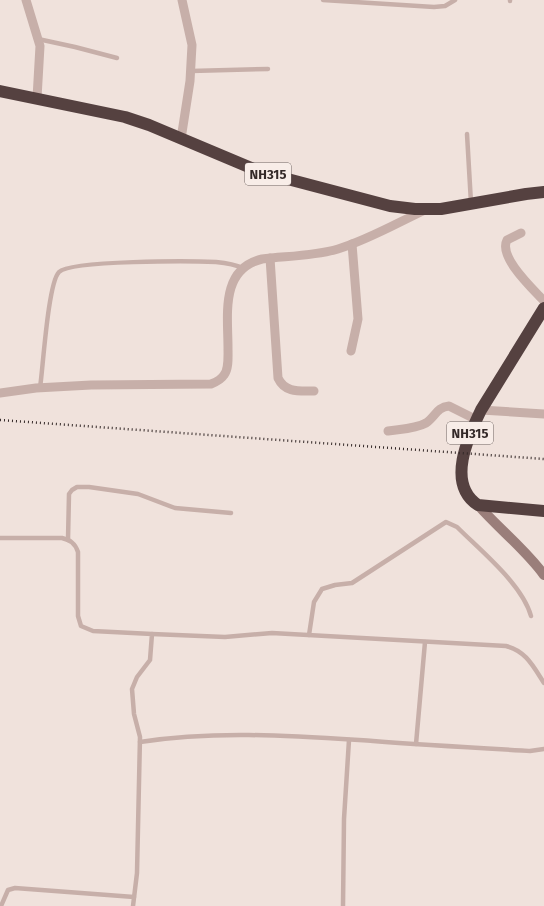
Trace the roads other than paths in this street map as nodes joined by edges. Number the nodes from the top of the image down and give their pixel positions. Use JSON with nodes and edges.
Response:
{"nodes":[{"id":1,"x":26,"y":0,"type":"edge"},
{"id":2,"x":182,"y":0,"type":"edge"},
{"id":3,"x":323,"y":0,"type":"edge"},
{"id":4,"x":455,"y":0,"type":"edge"},
{"id":5,"x":38,"y":39,"type":"junction"},
{"id":6,"x":116,"y":58,"type":"dead end"},
{"id":7,"x":268,"y":69,"type":"dead end"},
{"id":8,"x":191,"y":71,"type":"junction"},
{"id":9,"x":0,"y":91,"type":"edge"},
{"id":10,"x":37,"y":98,"type":"junction"},
{"id":11,"x":467,"y":134,"type":"dead end"},
{"id":12,"x":181,"y":139,"type":"junction"},
{"id":13,"x":544,"y":192,"type":"edge"},
{"id":14,"x":471,"y":205,"type":"junction"},
{"id":15,"x":426,"y":209,"type":"junction"},
{"id":16,"x":521,"y":233,"type":"dead end"},
{"id":17,"x":352,"y":244,"type":"junction"},
{"id":18,"x":270,"y":258,"type":"junction"},
{"id":19,"x":243,"y":268,"type":"junction"},
{"id":20,"x":544,"y":300,"type":"edge"},
{"id":21,"x":544,"y":308,"type":"edge"},
{"id":22,"x":351,"y":351,"type":"dead end"},
{"id":23,"x":40,"y":388,"type":"junction"},
{"id":24,"x":314,"y":391,"type":"dead end"},
{"id":25,"x":0,"y":393,"type":"edge"},
{"id":26,"x":544,"y":414,"type":"edge"},
{"id":27,"x":479,"y":415,"type":"junction"},
{"id":28,"x":388,"y":431,"type":"dead end"},
{"id":29,"x":478,"y":505,"type":"junction"},
{"id":30,"x":544,"y":511,"type":"edge"},
{"id":31,"x":231,"y":512,"type":"dead end"},
{"id":32,"x":0,"y":538,"type":"edge"},
{"id":33,"x":68,"y":540,"type":"junction"},
{"id":34,"x":544,"y":575,"type":"edge"},
{"id":35,"x":531,"y":616,"type":"dead end"},
{"id":36,"x":152,"y":634,"type":"junction"},
{"id":37,"x":309,"y":635,"type":"junction"},
{"id":38,"x":426,"y":642,"type":"junction"},
{"id":39,"x":544,"y":683,"type":"edge"},
{"id":40,"x":349,"y":740,"type":"junction"},
{"id":41,"x":140,"y":742,"type":"junction"},
{"id":42,"x":416,"y":744,"type":"junction"},
{"id":43,"x":544,"y":748,"type":"edge"},
{"id":44,"x":134,"y":897,"type":"junction"},
{"id":45,"x":1,"y":906,"type":"edge"},
{"id":46,"x":133,"y":906,"type":"edge"},
{"id":47,"x":343,"y":906,"type":"edge"}],
"edges":[{"from":1,"to":5,"type":"street"},
{"from":2,"to":8,"type":"street"},
{"from":3,"to":4,"type":"lane"},
{"from":5,"to":6,"type":"lane"},
{"from":5,"to":10,"type":"street"},
{"from":7,"to":8,"type":"lane"},
{"from":8,"to":12,"type":"street"},
{"from":9,"to":10,"type":"highway","number":"NH315"},
{"from":10,"to":12,"type":"highway","number":"NH315"},
{"from":11,"to":14,"type":"lane"},
{"from":12,"to":15,"type":"highway","number":"NH315"},
{"from":13,"to":14,"type":"highway","number":"NH315"},
{"from":14,"to":15,"type":"highway","number":"NH315"},
{"from":15,"to":17,"type":"street"},
{"from":16,"to":20,"type":"street"},
{"from":17,"to":18,"type":"street"},
{"from":17,"to":22,"type":"street"},
{"from":18,"to":19,"type":"street"},
{"from":18,"to":24,"type":"street"},
{"from":19,"to":23,"type":"street"},
{"from":19,"to":23,"type":"lane"},
{"from":21,"to":27,"type":"highway","number":"NH315"},
{"from":23,"to":25,"type":"street"},
{"from":26,"to":27,"type":"street"},
{"from":27,"to":28,"type":"street"},
{"from":27,"to":29,"type":"highway","number":"NH315"},
{"from":29,"to":30,"type":"highway"},
{"from":29,"to":34,"type":"street"},
{"from":31,"to":33,"type":"lane"},
{"from":32,"to":33,"type":"lane"},
{"from":33,"to":36,"type":"lane"},
{"from":35,"to":37,"type":"lane"},
{"from":36,"to":37,"type":"lane"},
{"from":36,"to":41,"type":"lane"},
{"from":37,"to":38,"type":"lane"},
{"from":38,"to":39,"type":"lane"},
{"from":38,"to":42,"type":"lane"},
{"from":40,"to":41,"type":"lane"},
{"from":40,"to":42,"type":"lane"},
{"from":40,"to":47,"type":"lane"},
{"from":41,"to":44,"type":"lane"},
{"from":42,"to":43,"type":"lane"},
{"from":44,"to":45,"type":"lane"},
{"from":44,"to":46,"type":"lane"}]}
